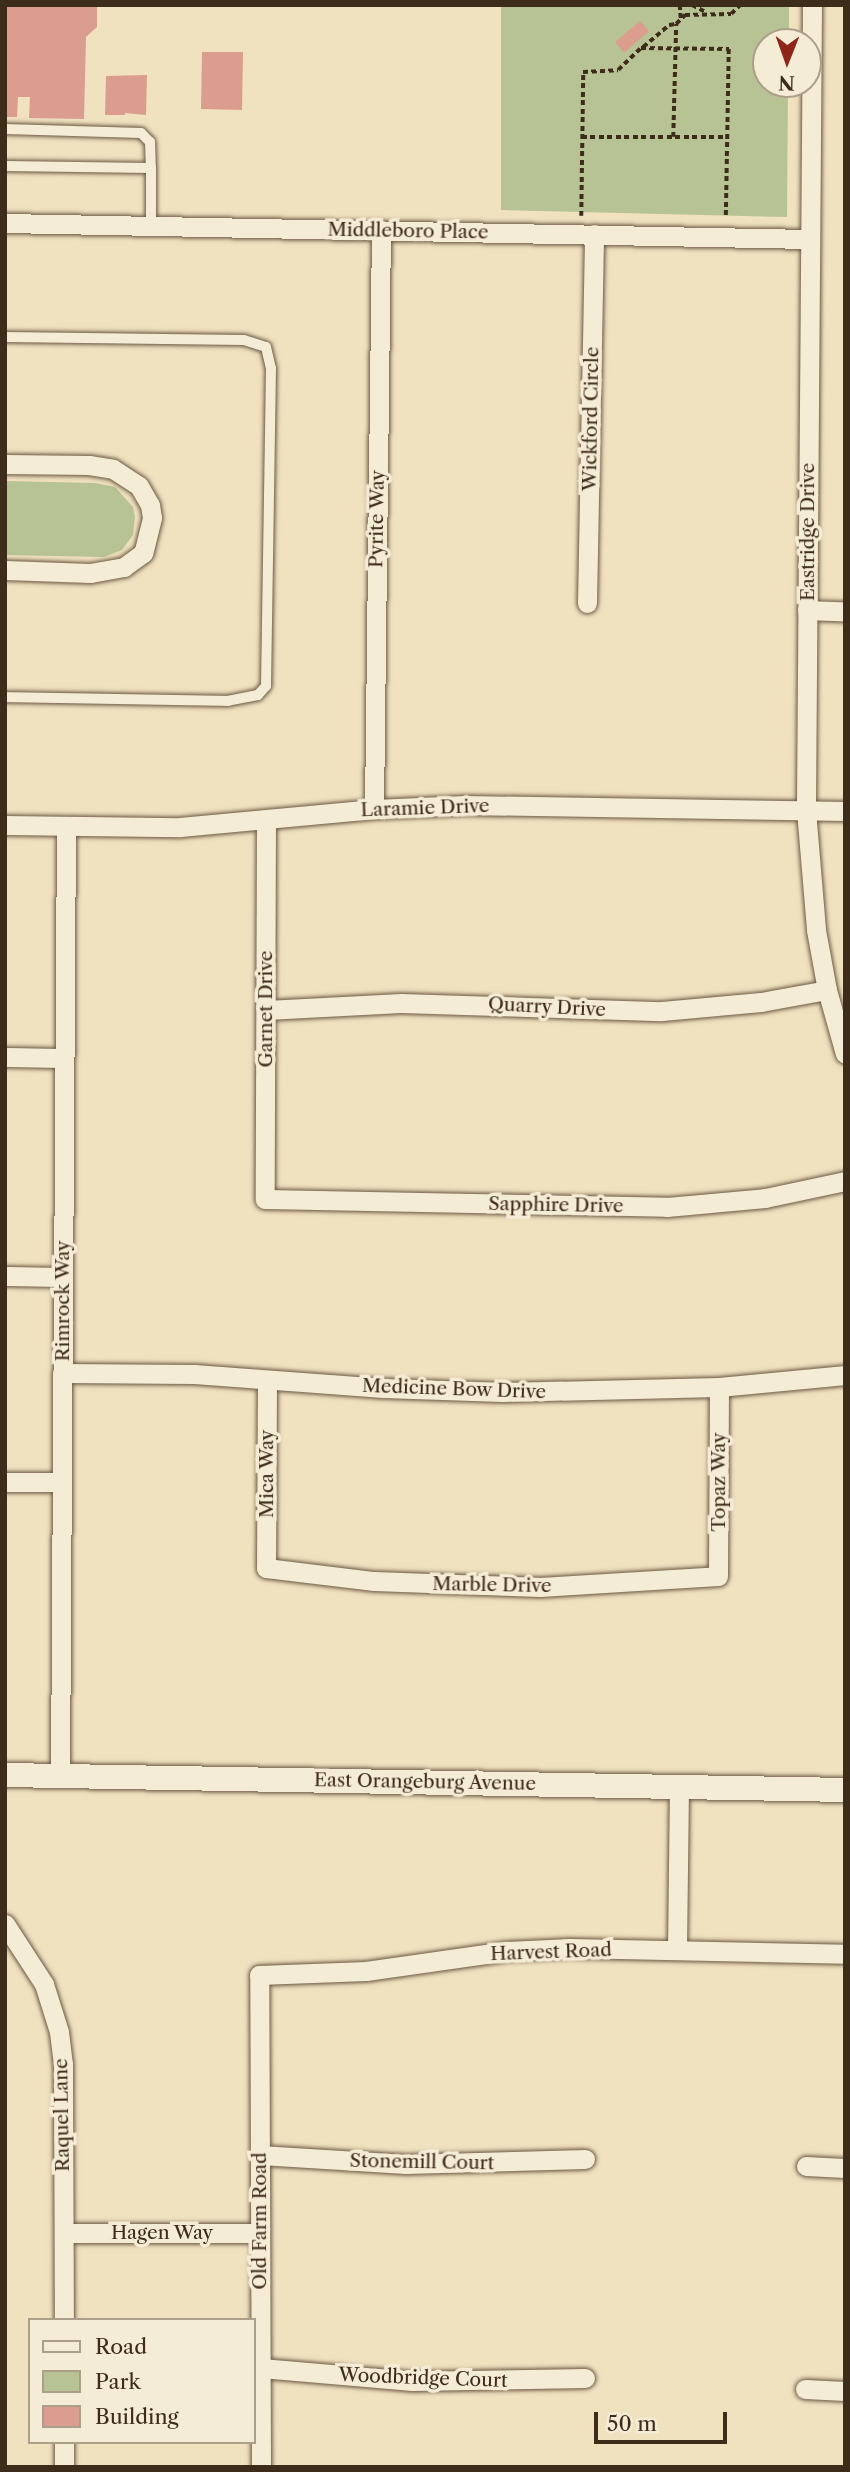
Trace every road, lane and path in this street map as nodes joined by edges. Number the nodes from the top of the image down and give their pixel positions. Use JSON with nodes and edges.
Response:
{"nodes":[{"id":1,"x":680,"y":5,"type":"edge"},
{"id":2,"x":692,"y":5,"type":"edge"},
{"id":3,"x":740,"y":5,"type":"edge"},
{"id":4,"x":812,"y":5,"type":"edge"},
{"id":5,"x":711,"y":15,"type":"junction"},
{"id":6,"x":678,"y":22,"type":"junction"},
{"id":7,"x":641,"y":48,"type":"junction"},
{"id":8,"x":675,"y":49,"type":"junction"},
{"id":9,"x":5,"y":129,"type":"edge"},
{"id":10,"x":728,"y":136,"type":"junction"},
{"id":11,"x":582,"y":137,"type":"junction"},
{"id":12,"x":673,"y":137,"type":"junction"},
{"id":13,"x":5,"y":166,"type":"edge"},
{"id":14,"x":151,"y":168,"type":"junction"},
{"id":15,"x":581,"y":216,"type":"dead end"},
{"id":16,"x":726,"y":219,"type":"dead end"},
{"id":17,"x":5,"y":223,"type":"edge"},
{"id":18,"x":151,"y":226,"type":"junction"},
{"id":19,"x":381,"y":230,"type":"junction"},
{"id":20,"x":594,"y":234,"type":"junction"},
{"id":21,"x":810,"y":239,"type":"junction"},
{"id":22,"x":5,"y":337,"type":"edge"},
{"id":23,"x":5,"y":464,"type":"edge"},
{"id":24,"x":5,"y":570,"type":"edge"},
{"id":25,"x":587,"y":603,"type":"dead end"},
{"id":26,"x":807,"y":610,"type":"junction"},
{"id":27,"x":845,"y":611,"type":"edge"},
{"id":28,"x":5,"y":697,"type":"edge"},
{"id":29,"x":374,"y":809,"type":"junction"},
{"id":30,"x":806,"y":810,"type":"junction"},
{"id":31,"x":845,"y":811,"type":"edge"},
{"id":32,"x":266,"y":819,"type":"junction"},
{"id":33,"x":5,"y":825,"type":"edge"},
{"id":34,"x":66,"y":826,"type":"junction"},
{"id":35,"x":827,"y":990,"type":"junction"},
{"id":36,"x":266,"y":1010,"type":"junction"},
{"id":37,"x":845,"y":1054,"type":"edge"},
{"id":38,"x":5,"y":1057,"type":"edge"},
{"id":39,"x":64,"y":1058,"type":"junction"},
{"id":40,"x":845,"y":1181,"type":"edge"},
{"id":41,"x":265,"y":1199,"type":"joint"},
{"id":42,"x":5,"y":1276,"type":"edge"},
{"id":43,"x":63,"y":1277,"type":"junction"},
{"id":44,"x":62,"y":1373,"type":"junction"},
{"id":45,"x":845,"y":1375,"type":"edge"},
{"id":46,"x":267,"y":1380,"type":"junction"},
{"id":47,"x":719,"y":1387,"type":"junction"},
{"id":48,"x":5,"y":1482,"type":"edge"},
{"id":49,"x":62,"y":1482,"type":"junction"},
{"id":50,"x":266,"y":1568,"type":"joint"},
{"id":51,"x":718,"y":1576,"type":"joint"},
{"id":52,"x":5,"y":1775,"type":"edge"},
{"id":53,"x":60,"y":1776,"type":"junction"},
{"id":54,"x":680,"y":1786,"type":"junction"},
{"id":55,"x":845,"y":1790,"type":"edge"},
{"id":56,"x":5,"y":1924,"type":"edge"},
{"id":57,"x":677,"y":1951,"type":"junction"},
{"id":58,"x":845,"y":1954,"type":"edge"},
{"id":59,"x":259,"y":1975,"type":"joint"},
{"id":60,"x":260,"y":2155,"type":"junction"},
{"id":61,"x":585,"y":2159,"type":"dead end"},
{"id":62,"x":806,"y":2166,"type":"dead end"},
{"id":63,"x":845,"y":2168,"type":"edge"},
{"id":64,"x":64,"y":2233,"type":"junction"},
{"id":65,"x":260,"y":2233,"type":"junction"},
{"id":66,"x":64,"y":2318,"type":"edge"},
{"id":67,"x":261,"y":2368,"type":"junction"},
{"id":68,"x":585,"y":2378,"type":"dead end"},
{"id":69,"x":805,"y":2389,"type":"dead end"},
{"id":70,"x":845,"y":2391,"type":"edge"},
{"id":71,"x":64,"y":2444,"type":"edge"},
{"id":72,"x":64,"y":2467,"type":"edge"},
{"id":73,"x":261,"y":2467,"type":"edge"}],
"edges":[{"from":1,"to":6,"type":"path"},
{"from":2,"to":5,"type":"path"},
{"from":3,"to":5,"type":"path"},
{"from":4,"to":21,"type":"street","name":"Eastridge Drive"},
{"from":5,"to":6,"type":"path"},
{"from":6,"to":7,"type":"path"},
{"from":6,"to":8,"type":"path"},
{"from":7,"to":8,"type":"path"},
{"from":7,"to":11,"type":"path"},
{"from":8,"to":10,"type":"path"},
{"from":8,"to":12,"type":"path"},
{"from":9,"to":14,"type":"lane"},
{"from":10,"to":12,"type":"path"},
{"from":10,"to":16,"type":"path"},
{"from":11,"to":12,"type":"path"},
{"from":11,"to":15,"type":"path"},
{"from":13,"to":14,"type":"lane"},
{"from":14,"to":18,"type":"lane"},
{"from":17,"to":18,"type":"street","name":"Middleboro Place"},
{"from":18,"to":19,"type":"street","name":"Middleboro Place"},
{"from":19,"to":20,"type":"street","name":"Middleboro Place"},
{"from":19,"to":29,"type":"street","name":"Pyrite Way"},
{"from":20,"to":21,"type":"street","name":"Middleboro Place"},
{"from":20,"to":25,"type":"street","name":"Wickford Circle"},
{"from":21,"to":26,"type":"street","name":"Eastridge Drive"},
{"from":22,"to":28,"type":"lane"},
{"from":23,"to":24,"type":"street"},
{"from":26,"to":27,"type":"street"},
{"from":26,"to":30,"type":"street","name":"Eastridge Drive"},
{"from":29,"to":30,"type":"street","name":"Laramie Drive"},
{"from":29,"to":32,"type":"street","name":"Laramie Drive"},
{"from":30,"to":31,"type":"street","name":"Laramie Drive"},
{"from":30,"to":35,"type":"street","name":"Eastridge Drive"},
{"from":32,"to":34,"type":"street","name":"Laramie Drive"},
{"from":32,"to":36,"type":"street","name":"Garnet Drive"},
{"from":33,"to":34,"type":"street","name":"Laramie Drive"},
{"from":34,"to":39,"type":"street","name":"Rimrock Way"},
{"from":35,"to":36,"type":"street","name":"Quarry Drive"},
{"from":35,"to":37,"type":"street","name":"Eastridge Drive"},
{"from":36,"to":41,"type":"street","name":"Garnet Drive"},
{"from":38,"to":39,"type":"street"},
{"from":39,"to":43,"type":"street","name":"Rimrock Way"},
{"from":40,"to":41,"type":"street","name":"Sapphire Drive"},
{"from":42,"to":43,"type":"street"},
{"from":43,"to":44,"type":"street","name":"Rimrock Way"},
{"from":44,"to":46,"type":"street","name":"Medicine Bow Drive"},
{"from":44,"to":49,"type":"street","name":"Rimrock Way"},
{"from":45,"to":47,"type":"street","name":"Medicine Bow Drive"},
{"from":46,"to":47,"type":"street","name":"Medicine Bow Drive"},
{"from":46,"to":50,"type":"street","name":"Mica Way"},
{"from":47,"to":51,"type":"street","name":"Topaz Way"},
{"from":48,"to":49,"type":"street"},
{"from":49,"to":53,"type":"street","name":"Rimrock Way"},
{"from":50,"to":51,"type":"street","name":"Marble Drive"},
{"from":52,"to":53,"type":"street","name":"East Orangeburg Avenue"},
{"from":53,"to":54,"type":"street","name":"East Orangeburg Avenue"},
{"from":54,"to":55,"type":"street","name":"East Orangeburg Avenue"},
{"from":54,"to":57,"type":"street"},
{"from":56,"to":64,"type":"street","name":"Raquel Lane"},
{"from":57,"to":58,"type":"street","name":"Harvest Road"},
{"from":57,"to":59,"type":"street","name":"Harvest Road"},
{"from":59,"to":60,"type":"street","name":"Old Farm Road"},
{"from":60,"to":61,"type":"street","name":"Stonemill Court"},
{"from":60,"to":65,"type":"street","name":"Old Farm Road"},
{"from":62,"to":63,"type":"street"},
{"from":64,"to":65,"type":"street","name":"Hagen Way"},
{"from":64,"to":66,"type":"street","name":"Raquel Lane"},
{"from":65,"to":67,"type":"street","name":"Old Farm Road"},
{"from":67,"to":68,"type":"street","name":"Woodbridge Court"},
{"from":67,"to":73,"type":"street","name":"Old Farm Road"},
{"from":69,"to":70,"type":"street"},
{"from":71,"to":72,"type":"street"}]}
